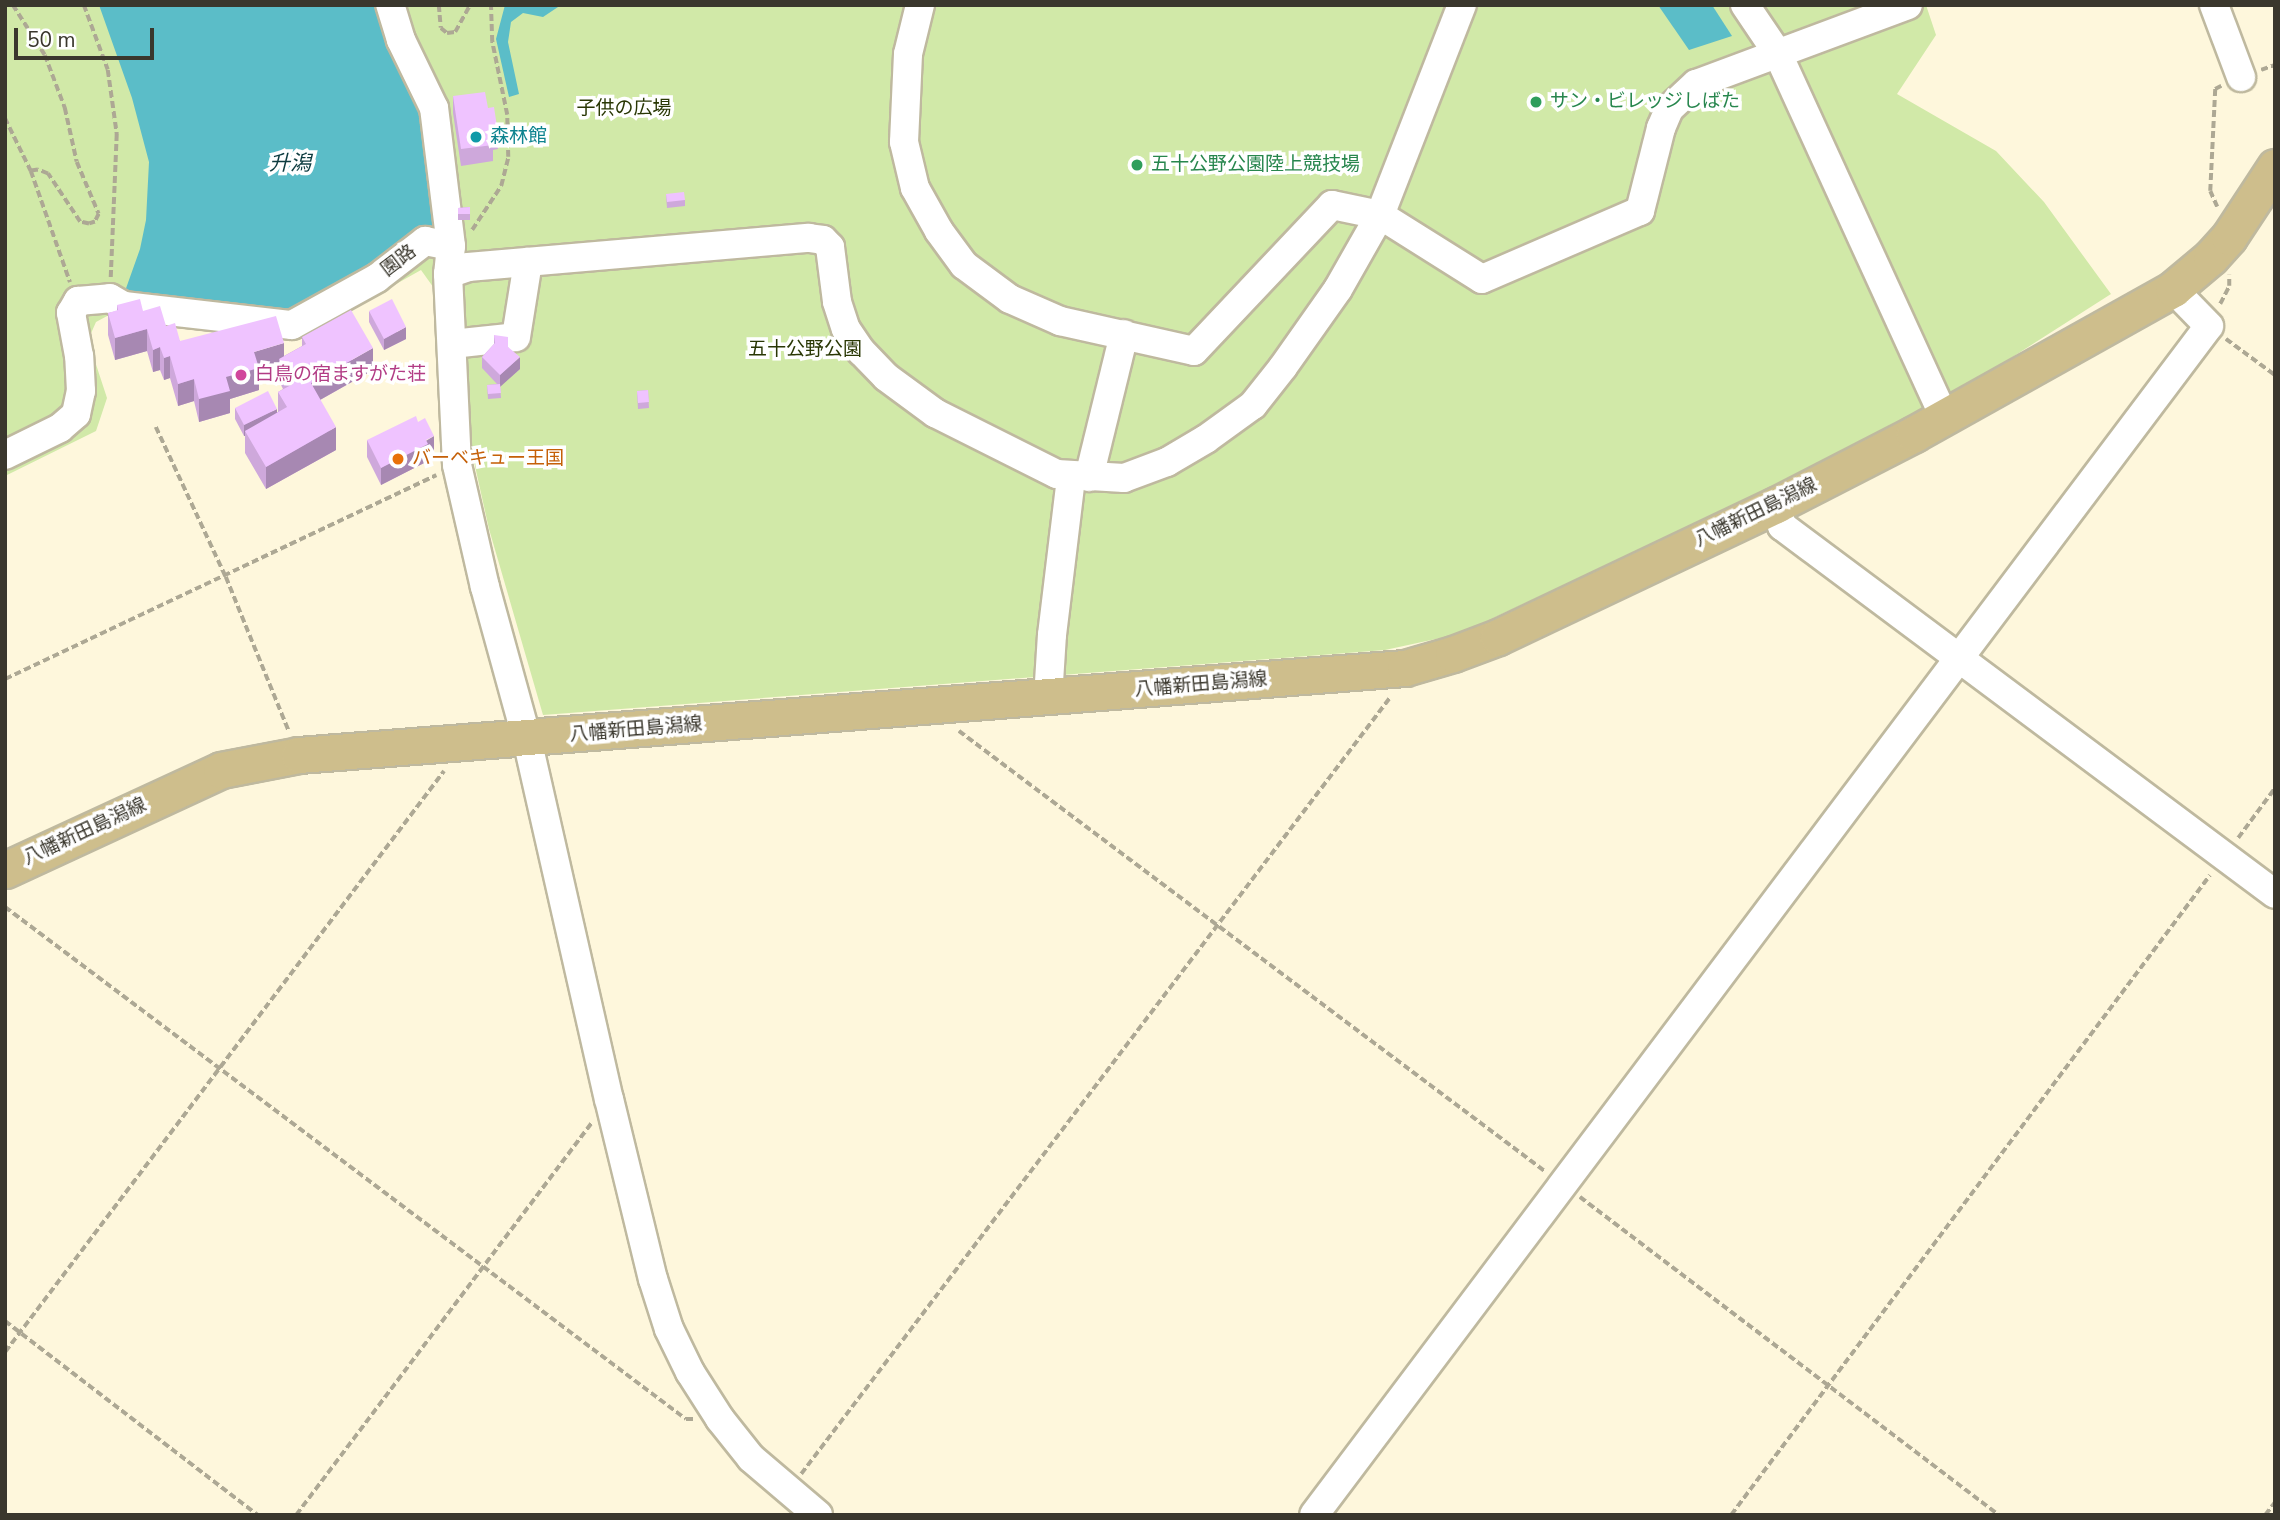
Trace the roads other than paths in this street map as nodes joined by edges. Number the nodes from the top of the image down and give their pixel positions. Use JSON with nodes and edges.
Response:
{"nodes":[{"id":1,"x":390,"y":5,"type":"edge"},
{"id":2,"x":920,"y":5,"type":"edge"},
{"id":3,"x":1462,"y":5,"type":"edge"},
{"id":4,"x":1745,"y":5,"type":"edge"},
{"id":5,"x":1908,"y":5,"type":"edge"},
{"id":6,"x":2214,"y":5,"type":"edge"},
{"id":7,"x":1777,"y":54,"type":"junction"},
{"id":8,"x":2241,"y":78,"type":"dead end"},
{"id":9,"x":2275,"y":167,"type":"edge"},
{"id":10,"x":1380,"y":215,"type":"junction"},
{"id":11,"x":451,"y":246,"type":"junction"},
{"id":12,"x":527,"y":262,"type":"junction"},
{"id":13,"x":449,"y":275,"type":"junction"},
{"id":14,"x":2173,"y":289,"type":"junction"},
{"id":15,"x":1124,"y":334,"type":"junction"},
{"id":16,"x":452,"y":344,"type":"junction"},
{"id":17,"x":1944,"y":416,"type":"junction"},
{"id":18,"x":5,"y":455,"type":"edge"},
{"id":19,"x":1080,"y":477,"type":"junction"},
{"id":20,"x":1776,"y":505,"type":"junction"},
{"id":21,"x":1962,"y":658,"type":"junction"},
{"id":22,"x":1048,"y":698,"type":"junction"},
{"id":23,"x":527,"y":739,"type":"junction"},
{"id":24,"x":5,"y":870,"type":"edge"},
{"id":25,"x":2275,"y":894,"type":"edge"},
{"id":26,"x":818,"y":1515,"type":"edge"},
{"id":27,"x":1314,"y":1515,"type":"edge"}],
"edges":[{"from":1,"to":11,"type":"street"},
{"from":2,"to":15,"type":"street"},
{"from":3,"to":10,"type":"street"},
{"from":4,"to":7,"type":"street"},
{"from":5,"to":7,"type":"street"},
{"from":6,"to":8,"type":"street"},
{"from":7,"to":10,"type":"street"},
{"from":7,"to":17,"type":"street"},
{"from":9,"to":14,"type":"main road","name":"八幡新田島潟線"},
{"from":10,"to":15,"type":"street"},
{"from":10,"to":19,"type":"street"},
{"from":11,"to":13,"type":"street"},
{"from":11,"to":18,"type":"street","name":"園路"},
{"from":12,"to":13,"type":"street"},
{"from":12,"to":16,"type":"street"},
{"from":12,"to":19,"type":"street"},
{"from":13,"to":16,"type":"street"},
{"from":14,"to":17,"type":"main road","name":"八幡新田島潟線"},
{"from":14,"to":21,"type":"street"},
{"from":15,"to":19,"type":"street"},
{"from":16,"to":23,"type":"street"},
{"from":17,"to":20,"type":"main road","name":"八幡新田島潟線"},
{"from":19,"to":22,"type":"street"},
{"from":20,"to":21,"type":"street"},
{"from":20,"to":22,"type":"main road","name":"八幡新田島潟線"},
{"from":21,"to":25,"type":"street"},
{"from":21,"to":27,"type":"street"},
{"from":22,"to":23,"type":"main road","name":"八幡新田島潟線"},
{"from":23,"to":24,"type":"main road","name":"八幡新田島潟線"},
{"from":23,"to":26,"type":"street"}]}
